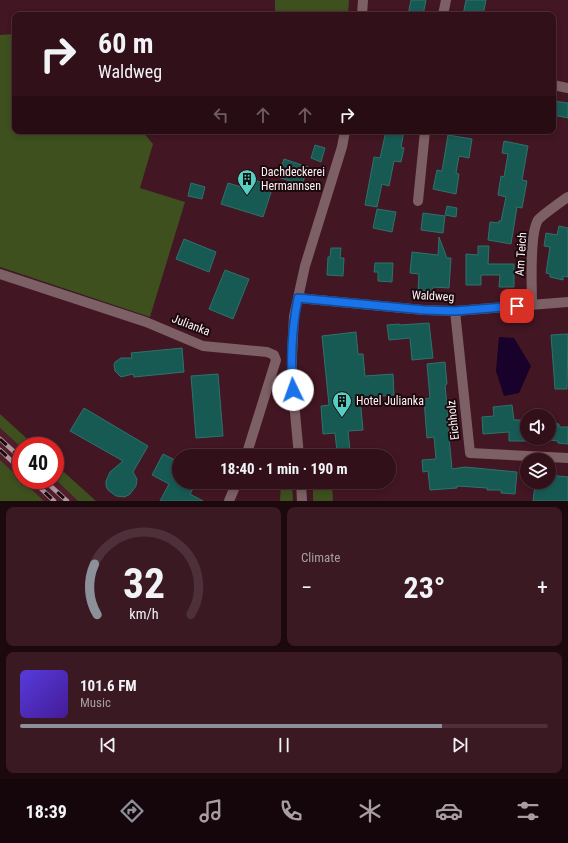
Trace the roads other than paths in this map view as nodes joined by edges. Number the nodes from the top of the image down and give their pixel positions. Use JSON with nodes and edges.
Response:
{"nodes":[{"id":1,"x":363,"y":0,"type":"edge"},
{"id":2,"x":446,"y":0,"type":"edge"},
{"id":3,"x":362,"y":12,"type":"edge"},
{"id":4,"x":444,"y":12,"type":"edge"},
{"id":5,"x":556,"y":86,"type":"edge"},
{"id":6,"x":568,"y":88,"type":"edge"},
{"id":7,"x":344,"y":134,"type":"edge"},
{"id":8,"x":425,"y":134,"type":"edge"},
{"id":9,"x":568,"y":197,"type":"edge"},
{"id":10,"x":418,"y":201,"type":"dead end"},
{"id":11,"x":0,"y":274,"type":"edge"},
{"id":12,"x":298,"y":298,"type":"junction"},
{"id":13,"x":568,"y":302,"type":"edge"},
{"id":14,"x":532,"y":304,"type":"junction"},
{"id":15,"x":455,"y":311,"type":"junction"},
{"id":16,"x":248,"y":449,"type":"edge"},
{"id":17,"x":298,"y":449,"type":"edge"},
{"id":18,"x":568,"y":458,"type":"edge"},
{"id":19,"x":234,"y":489,"type":"edge"},
{"id":20,"x":301,"y":489,"type":"edge"},
{"id":21,"x":229,"y":501,"type":"edge"},
{"id":22,"x":302,"y":501,"type":"edge"}],
"edges":[{"from":1,"to":3,"type":"street"},
{"from":2,"to":4,"type":"street"},
{"from":5,"to":6,"type":"street"},
{"from":7,"to":12,"type":"street"},
{"from":8,"to":10,"type":"street"},
{"from":9,"to":14,"type":"street","name":"Am Teich"},
{"from":11,"to":16,"type":"street","name":"Julianka"},
{"from":12,"to":15,"type":"street","name":"Waldweg"},
{"from":12,"to":17,"type":"street"},
{"from":13,"to":14,"type":"street","name":"Waldweg"},
{"from":14,"to":15,"type":"street","name":"Waldweg"},
{"from":15,"to":18,"type":"street","name":"Eichholz"},
{"from":19,"to":21,"type":"street"},
{"from":20,"to":22,"type":"street"}]}
